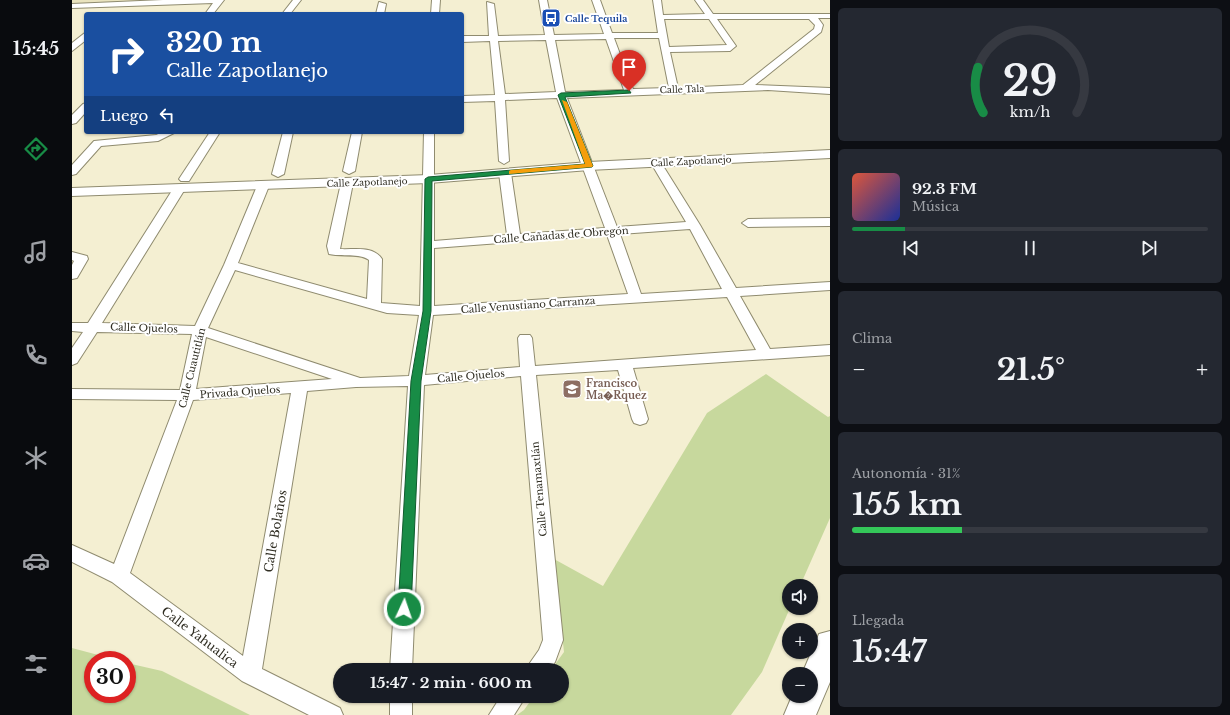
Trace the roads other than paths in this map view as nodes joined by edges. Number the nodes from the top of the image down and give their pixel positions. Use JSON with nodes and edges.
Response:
{"nodes":[{"id":1,"x":220,"y":0,"type":"edge"},
{"id":2,"x":297,"y":0,"type":"edge"},
{"id":3,"x":436,"y":0,"type":"edge"},
{"id":4,"x":543,"y":0,"type":"edge"},
{"id":5,"x":596,"y":0,"type":"edge"},
{"id":6,"x":657,"y":0,"type":"edge"},
{"id":7,"x":699,"y":0,"type":"edge"},
{"id":8,"x":382,"y":4,"type":"dead end"},
{"id":9,"x":490,"y":4,"type":"dead end"},
{"id":10,"x":116,"y":5,"type":"junction"},
{"id":11,"x":72,"y":6,"type":"edge"},
{"id":12,"x":109,"y":12,"type":"edge"},
{"id":13,"x":211,"y":12,"type":"edge"},
{"id":14,"x":288,"y":12,"type":"edge"},
{"id":15,"x":380,"y":12,"type":"edge"},
{"id":16,"x":435,"y":12,"type":"edge"},
{"id":17,"x":711,"y":16,"type":"junction"},
{"id":18,"x":811,"y":16,"type":"junction"},
{"id":19,"x":830,"y":16,"type":"edge"},
{"id":20,"x":660,"y":17,"type":"junction"},
{"id":21,"x":663,"y":35,"type":"junction"},
{"id":22,"x":84,"y":36,"type":"edge"},
{"id":23,"x":609,"y":36,"type":"junction"},
{"id":24,"x":550,"y":38,"type":"junction"},
{"id":25,"x":464,"y":39,"type":"edge"},
{"id":26,"x":494,"y":39,"type":"junction"},
{"id":27,"x":72,"y":48,"type":"edge"},
{"id":28,"x":84,"y":48,"type":"edge"},
{"id":29,"x":665,"y":50,"type":"junction"},
{"id":30,"x":746,"y":87,"type":"junction"},
{"id":31,"x":674,"y":89,"type":"junction"},
{"id":32,"x":629,"y":91,"type":"junction"},
{"id":33,"x":830,"y":91,"type":"edge"},
{"id":34,"x":561,"y":95,"type":"junction"},
{"id":35,"x":500,"y":97,"type":"junction"},
{"id":36,"x":464,"y":99,"type":"edge"},
{"id":37,"x":82,"y":109,"type":"edge"},
{"id":38,"x":72,"y":121,"type":"edge"},
{"id":39,"x":167,"y":134,"type":"edge"},
{"id":40,"x":213,"y":134,"type":"edge"},
{"id":41,"x":288,"y":134,"type":"edge"},
{"id":42,"x":357,"y":134,"type":"edge"},
{"id":43,"x":429,"y":134,"type":"edge"},
{"id":44,"x":830,"y":146,"type":"edge"},
{"id":45,"x":830,"y":154,"type":"edge"},
{"id":46,"x":587,"y":162,"type":"junction"},
{"id":47,"x":656,"y":163,"type":"junction"},
{"id":48,"x":505,"y":167,"type":"junction"},
{"id":49,"x":72,"y":172,"type":"edge"},
{"id":50,"x":428,"y":173,"type":"junction"},
{"id":51,"x":278,"y":174,"type":"junction"},
{"id":52,"x":348,"y":177,"type":"junction"},
{"id":53,"x":72,"y":183,"type":"edge"},
{"id":54,"x":182,"y":184,"type":"junction"},
{"id":55,"x":263,"y":186,"type":"junction"},
{"id":56,"x":72,"y":192,"type":"edge"},
{"id":57,"x":830,"y":222,"type":"edge"},
{"id":58,"x":748,"y":223,"type":"dead end"},
{"id":59,"x":694,"y":225,"type":"junction"},
{"id":60,"x":612,"y":231,"type":"junction"},
{"id":61,"x":514,"y":238,"type":"junction"},
{"id":62,"x":428,"y":245,"type":"junction"},
{"id":63,"x":72,"y":256,"type":"edge"},
{"id":64,"x":231,"y":265,"type":"junction"},
{"id":65,"x":72,"y":275,"type":"edge"},
{"id":66,"x":830,"y":286,"type":"edge"},
{"id":67,"x":731,"y":292,"type":"junction"},
{"id":68,"x":636,"y":298,"type":"junction"},
{"id":69,"x":374,"y":305,"type":"junction"},
{"id":70,"x":427,"y":311,"type":"junction"},
{"id":71,"x":72,"y":327,"type":"edge"},
{"id":72,"x":92,"y":327,"type":"junction"},
{"id":73,"x":200,"y":330,"type":"junction"},
{"id":74,"x":524,"y":338,"type":"dead end"},
{"id":75,"x":830,"y":350,"type":"edge"},
{"id":76,"x":766,"y":355,"type":"junction"},
{"id":77,"x":72,"y":360,"type":"edge"},
{"id":78,"x":624,"y":365,"type":"junction"},
{"id":79,"x":527,"y":371,"type":"junction"},
{"id":80,"x":416,"y":381,"type":"junction"},
{"id":81,"x":359,"y":383,"type":"junction"},
{"id":82,"x":300,"y":387,"type":"junction"},
{"id":83,"x":72,"y":394,"type":"edge"},
{"id":84,"x":187,"y":395,"type":"junction"},
{"id":85,"x":640,"y":419,"type":"dead end"},
{"id":86,"x":72,"y":552,"type":"edge"},
{"id":87,"x":119,"y":576,"type":"junction"},
{"id":88,"x":830,"y":644,"type":"edge"},
{"id":89,"x":401,"y":663,"type":"edge"},
{"id":90,"x":542,"y":663,"type":"edge"},
{"id":91,"x":818,"y":672,"type":"edge"},
{"id":92,"x":250,"y":674,"type":"junction"},
{"id":93,"x":509,"y":703,"type":"edge"},
{"id":94,"x":805,"y":703,"type":"edge"},
{"id":95,"x":332,"y":715,"type":"edge"},
{"id":96,"x":500,"y":715,"type":"edge"},
{"id":97,"x":800,"y":715,"type":"edge"}],
"edges":[{"from":1,"to":10,"type":"street"},
{"from":1,"to":13,"type":"street"},
{"from":2,"to":14,"type":"street"},
{"from":3,"to":16,"type":"street"},
{"from":4,"to":24,"type":"street"},
{"from":5,"to":23,"type":"street"},
{"from":6,"to":20,"type":"street"},
{"from":7,"to":17,"type":"street"},
{"from":8,"to":15,"type":"street"},
{"from":9,"to":26,"type":"street"},
{"from":10,"to":11,"type":"street"},
{"from":10,"to":12,"type":"street"},
{"from":17,"to":18,"type":"street"},
{"from":17,"to":20,"type":"street"},
{"from":17,"to":29,"type":"street"},
{"from":18,"to":19,"type":"street"},
{"from":18,"to":30,"type":"street"},
{"from":20,"to":21,"type":"street"},
{"from":21,"to":23,"type":"street"},
{"from":21,"to":29,"type":"street"},
{"from":22,"to":27,"type":"street"},
{"from":23,"to":24,"type":"street"},
{"from":23,"to":32,"type":"street"},
{"from":24,"to":26,"type":"street"},
{"from":24,"to":34,"type":"street"},
{"from":25,"to":26,"type":"street"},
{"from":26,"to":35,"type":"street"},
{"from":27,"to":28,"type":"street"},
{"from":29,"to":31,"type":"street"},
{"from":30,"to":31,"type":"street","name":"Calle Tala"},
{"from":30,"to":33,"type":"street","name":"Calle Tala"},
{"from":31,"to":32,"type":"street","name":"Calle Tala"},
{"from":32,"to":34,"type":"street","name":"Calle Tala"},
{"from":34,"to":35,"type":"street","name":"Calle Tala"},
{"from":34,"to":46,"type":"street"},
{"from":35,"to":36,"type":"street","name":"Calle Tala"},
{"from":35,"to":48,"type":"street"},
{"from":37,"to":38,"type":"street"},
{"from":39,"to":49,"type":"street"},
{"from":40,"to":54,"type":"street"},
{"from":41,"to":51,"type":"street"},
{"from":42,"to":52,"type":"street"},
{"from":43,"to":50,"type":"street"},
{"from":44,"to":46,"type":"street","name":"Calle Zapotlanejo"},
{"from":45,"to":47,"type":"street","name":"Calle Zapotlanejo"},
{"from":46,"to":47,"type":"street","name":"Calle Zapotlanejo"},
{"from":46,"to":48,"type":"street","name":"Calle Zapotlanejo"},
{"from":46,"to":60,"type":"street"},
{"from":47,"to":59,"type":"street"},
{"from":48,"to":50,"type":"street","name":"Calle Zapotlanejo"},
{"from":48,"to":61,"type":"street"},
{"from":50,"to":52,"type":"street","name":"Calle Zapotlanejo"},
{"from":50,"to":62,"type":"street"},
{"from":51,"to":52,"type":"street","name":"Calle Zapotlanejo"},
{"from":51,"to":54,"type":"street","name":"Calle Zapotlanejo"},
{"from":52,"to":55,"type":"street","name":"Calle Zapotlanejo"},
{"from":52,"to":69,"type":"street"},
{"from":53,"to":54,"type":"street","name":"Calle Zapotlanejo"},
{"from":54,"to":55,"type":"street","name":"Calle Zapotlanejo"},
{"from":54,"to":56,"type":"street","name":"Calle Zapotlanejo"},
{"from":54,"to":72,"type":"street"},
{"from":55,"to":64,"type":"street","name":"Calle Cuautitlán"},
{"from":57,"to":58,"type":"street"},
{"from":59,"to":60,"type":"street","name":"Calle Cañadas de Obregón"},
{"from":59,"to":67,"type":"street"},
{"from":60,"to":61,"type":"street","name":"Calle Cañadas de Obregón"},
{"from":60,"to":68,"type":"street"},
{"from":61,"to":62,"type":"street","name":"Calle Cañadas de Obregón"},
{"from":62,"to":70,"type":"street"},
{"from":63,"to":65,"type":"street"},
{"from":64,"to":69,"type":"street","name":"Calle Venustiano Carranza"},
{"from":64,"to":73,"type":"street","name":"Calle Cuautitlán"},
{"from":66,"to":67,"type":"street","name":"Calle Venustiano Carranza"},
{"from":67,"to":68,"type":"street","name":"Calle Venustiano Carranza"},
{"from":67,"to":76,"type":"street"},
{"from":68,"to":70,"type":"street","name":"Calle Venustiano Carranza"},
{"from":69,"to":70,"type":"street","name":"Calle Venustiano Carranza"},
{"from":70,"to":80,"type":"street"},
{"from":71,"to":72,"type":"street","name":"Calle Ojuelos"},
{"from":72,"to":73,"type":"street","name":"Calle Ojuelos"},
{"from":72,"to":77,"type":"street"},
{"from":73,"to":81,"type":"street","name":"Calle Ojuelos"},
{"from":73,"to":84,"type":"street","name":"Calle Cuautitlán"},
{"from":74,"to":79,"type":"street","name":"Calle Tenamaxtlán"},
{"from":75,"to":76,"type":"street","name":"Calle Ojuelos"},
{"from":76,"to":78,"type":"street","name":"Calle Ojuelos"},
{"from":78,"to":79,"type":"street","name":"Calle Ojuelos"},
{"from":78,"to":85,"type":"street"},
{"from":79,"to":80,"type":"street","name":"Calle Ojuelos"},
{"from":79,"to":90,"type":"street","name":"Calle Tenamaxtlán"},
{"from":80,"to":81,"type":"street","name":"Calle Ojuelos"},
{"from":80,"to":89,"type":"street"},
{"from":81,"to":82,"type":"street","name":"Privada Ojuelos"},
{"from":82,"to":84,"type":"street","name":"Privada Ojuelos"},
{"from":82,"to":92,"type":"street","name":"Calle Bolaños"},
{"from":83,"to":84,"type":"street","name":"Privada Ojuelos"},
{"from":84,"to":87,"type":"street","name":"Calle Cuautitlán"},
{"from":86,"to":87,"type":"street","name":"Calle Yahualica"},
{"from":87,"to":92,"type":"street","name":"Calle Yahualica"},
{"from":88,"to":91,"type":"highway"},
{"from":92,"to":95,"type":"street","name":"Calle Yahualica"},
{"from":93,"to":96,"type":"street"},
{"from":94,"to":97,"type":"highway"}]}
